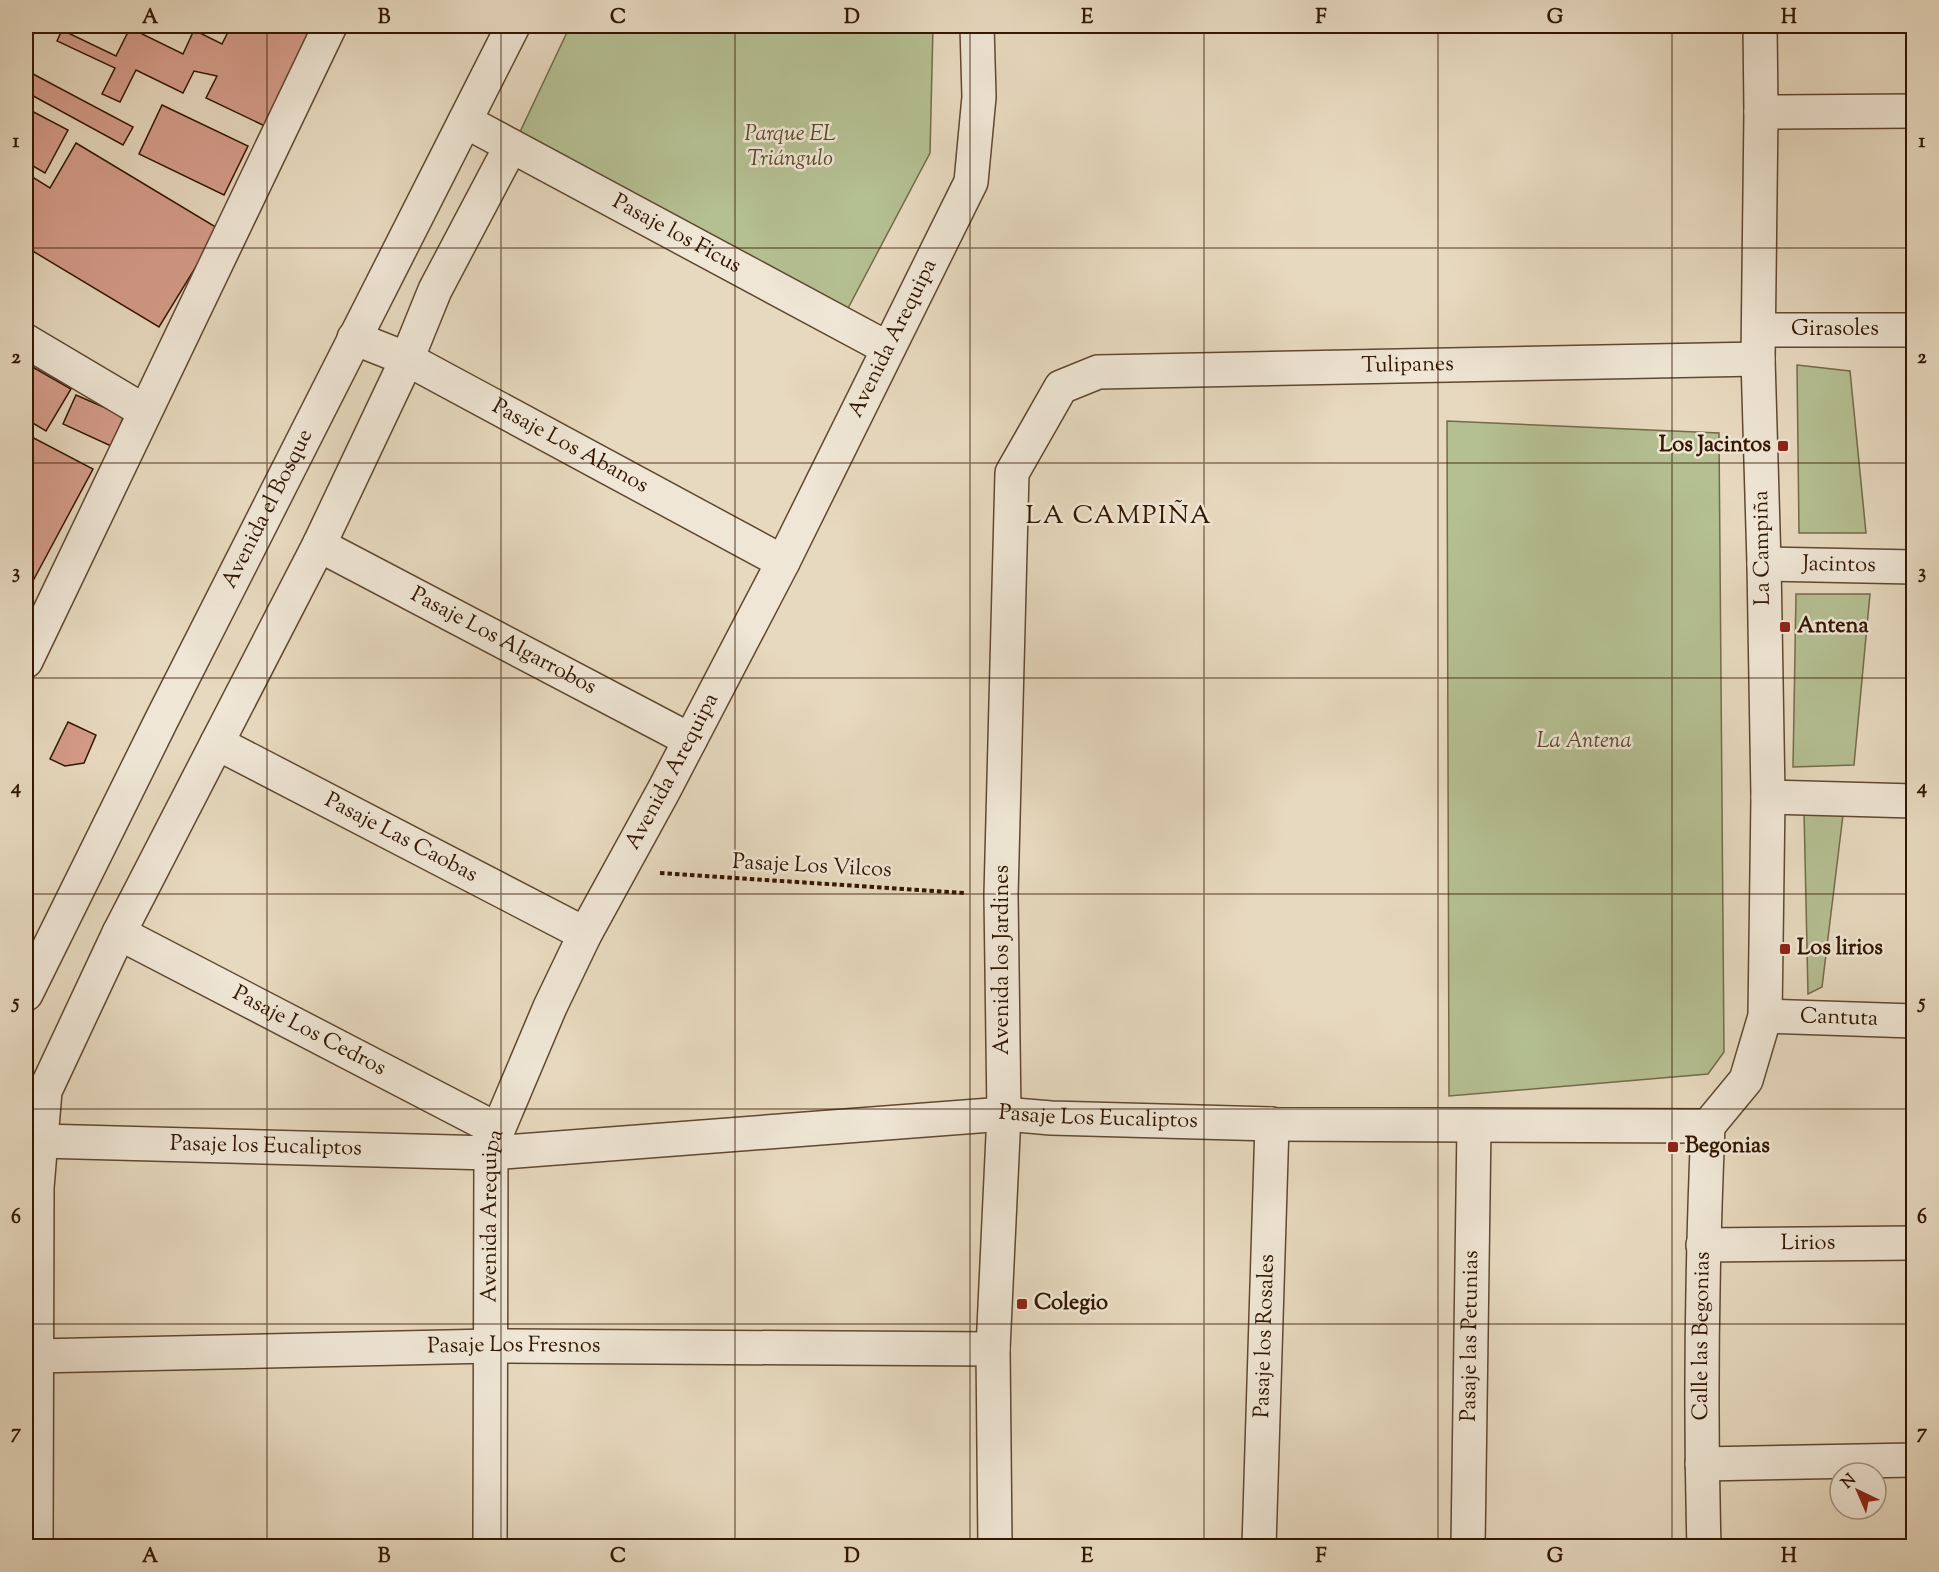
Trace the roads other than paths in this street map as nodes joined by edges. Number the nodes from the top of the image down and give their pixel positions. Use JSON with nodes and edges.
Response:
{"nodes":[{"id":1,"x":330,"y":26,"type":"edge"},
{"id":2,"x":513,"y":26,"type":"edge"},
{"id":3,"x":977,"y":26,"type":"edge"},
{"id":4,"x":1760,"y":26,"type":"edge"},
{"id":5,"x":1914,"y":111,"type":"edge"},
{"id":6,"x":1761,"y":112,"type":"junction"},
{"id":7,"x":465,"y":121,"type":"junction"},
{"id":8,"x":511,"y":146,"type":"junction"},
{"id":9,"x":389,"y":270,"type":"junction"},
{"id":10,"x":435,"y":290,"type":"junction"},
{"id":11,"x":1914,"y":330,"type":"edge"},
{"id":12,"x":354,"y":338,"type":"junction"},
{"id":13,"x":26,"y":341,"type":"edge"},
{"id":14,"x":1758,"y":344,"type":"junction"},
{"id":15,"x":887,"y":348,"type":"junction"},
{"id":16,"x":406,"y":359,"type":"junction"},
{"id":17,"x":1061,"y":387,"type":"joint"},
{"id":18,"x":144,"y":411,"type":"junction"},
{"id":19,"x":319,"y":545,"type":"junction"},
{"id":20,"x":783,"y":562,"type":"junction"},
{"id":21,"x":1764,"y":564,"type":"junction"},
{"id":22,"x":1914,"y":567,"type":"edge"},
{"id":23,"x":26,"y":662,"type":"edge"},
{"id":24,"x":690,"y":740,"type":"junction"},
{"id":25,"x":217,"y":743,"type":"junction"},
{"id":26,"x":1768,"y":797,"type":"junction"},
{"id":27,"x":1914,"y":801,"type":"edge"},
{"id":28,"x":119,"y":933,"type":"junction"},
{"id":29,"x":585,"y":934,"type":"junction"},
{"id":30,"x":26,"y":994,"type":"edge"},
{"id":31,"x":1765,"y":1016,"type":"junction"},
{"id":32,"x":1914,"y":1021,"type":"edge"},
{"id":33,"x":1004,"y":1113,"type":"junction"},
{"id":34,"x":1272,"y":1124,"type":"junction"},
{"id":35,"x":1474,"y":1126,"type":"junction"},
{"id":36,"x":1708,"y":1126,"type":"junction"},
{"id":37,"x":41,"y":1141,"type":"junction"},
{"id":38,"x":495,"y":1142,"type":"junction"},
{"id":39,"x":1914,"y":1244,"type":"edge"},
{"id":40,"x":1703,"y":1245,"type":"junction"},
{"id":41,"x":491,"y":1346,"type":"junction"},
{"id":42,"x":993,"y":1349,"type":"junction"},
{"id":43,"x":36,"y":1356,"type":"junction"},
{"id":44,"x":1914,"y":1460,"type":"edge"},
{"id":45,"x":1702,"y":1464,"type":"junction"},
{"id":46,"x":36,"y":1546,"type":"edge"},
{"id":47,"x":490,"y":1546,"type":"edge"},
{"id":48,"x":995,"y":1546,"type":"edge"},
{"id":49,"x":1259,"y":1546,"type":"edge"},
{"id":50,"x":1468,"y":1546,"type":"edge"},
{"id":51,"x":1704,"y":1546,"type":"edge"}],
"edges":[{"from":1,"to":18,"type":"street"},
{"from":2,"to":7,"type":"street","name":"Avenida el Bosque"},
{"from":3,"to":15,"type":"street","name":"Avenida Arequipa"},
{"from":4,"to":6,"type":"street","name":"La Campiña"},
{"from":5,"to":6,"type":"street"},
{"from":6,"to":14,"type":"street","name":"La Campiña"},
{"from":7,"to":8,"type":"street","name":"Pasaje los Ficus"},
{"from":7,"to":9,"type":"street","name":"Avenida el Bosque"},
{"from":8,"to":10,"type":"street"},
{"from":8,"to":15,"type":"street","name":"Pasaje los Ficus"},
{"from":9,"to":10,"type":"street"},
{"from":9,"to":12,"type":"street","name":"Avenida el Bosque"},
{"from":10,"to":16,"type":"street"},
{"from":11,"to":14,"type":"street","name":"Girasoles"},
{"from":12,"to":16,"type":"street","name":"Pasaje Los Abanos"},
{"from":12,"to":30,"type":"street","name":"Avenida el Bosque"},
{"from":13,"to":18,"type":"street"},
{"from":14,"to":17,"type":"street","name":"Tulipanes"},
{"from":14,"to":21,"type":"street","name":"La Campiña"},
{"from":15,"to":20,"type":"street","name":"Avenida Arequipa"},
{"from":16,"to":19,"type":"street"},
{"from":16,"to":20,"type":"street","name":"Pasaje Los Abanos"},
{"from":17,"to":33,"type":"street","name":"Avenida los Jardines"},
{"from":18,"to":23,"type":"street"},
{"from":19,"to":24,"type":"street","name":"Pasaje Los Algarrobos"},
{"from":19,"to":25,"type":"street"},
{"from":20,"to":24,"type":"street","name":"Avenida Arequipa"},
{"from":21,"to":22,"type":"street","name":"Jacintos"},
{"from":21,"to":26,"type":"street","name":"La Campiña"},
{"from":24,"to":29,"type":"street","name":"Avenida Arequipa"},
{"from":25,"to":28,"type":"street"},
{"from":25,"to":29,"type":"street","name":"Pasaje Las Caobas"},
{"from":26,"to":27,"type":"street"},
{"from":26,"to":31,"type":"street","name":"La Campiña"},
{"from":28,"to":37,"type":"street"},
{"from":28,"to":38,"type":"street","name":"Pasaje Los Cedros"},
{"from":29,"to":38,"type":"street","name":"Avenida Arequipa"},
{"from":31,"to":32,"type":"street","name":"Cantuta"},
{"from":31,"to":36,"type":"street","name":"La Campiña"},
{"from":33,"to":34,"type":"street","name":"Pasaje Los Eucaliptos"},
{"from":33,"to":38,"type":"street","name":"Pasaje Los Eucaliptos"},
{"from":33,"to":42,"type":"street","name":"Avenida los Jardines"},
{"from":34,"to":35,"type":"street","name":"Pasaje Los Eucaliptos"},
{"from":34,"to":49,"type":"street","name":"Pasaje los Rosales"},
{"from":35,"to":36,"type":"street","name":"Pasaje Los Eucaliptos"},
{"from":35,"to":50,"type":"street","name":"Pasaje las Petunias"},
{"from":36,"to":40,"type":"street","name":"Calle las Begonias"},
{"from":37,"to":38,"type":"street","name":"Pasaje los Eucaliptos"},
{"from":37,"to":43,"type":"street"},
{"from":38,"to":41,"type":"street","name":"Avenida Arequipa"},
{"from":39,"to":40,"type":"street","name":"Lirios"},
{"from":40,"to":45,"type":"street","name":"Calle las Begonias"},
{"from":41,"to":42,"type":"street","name":"Pasaje Los Fresnos"},
{"from":41,"to":43,"type":"street","name":"Pasaje Los Fresnos"},
{"from":41,"to":47,"type":"street","name":"Avenida Arequipa"},
{"from":42,"to":48,"type":"street","name":"Avenida los Jardines"},
{"from":43,"to":46,"type":"street"},
{"from":44,"to":45,"type":"street"},
{"from":45,"to":51,"type":"street","name":"Calle las Begonias"}]}
